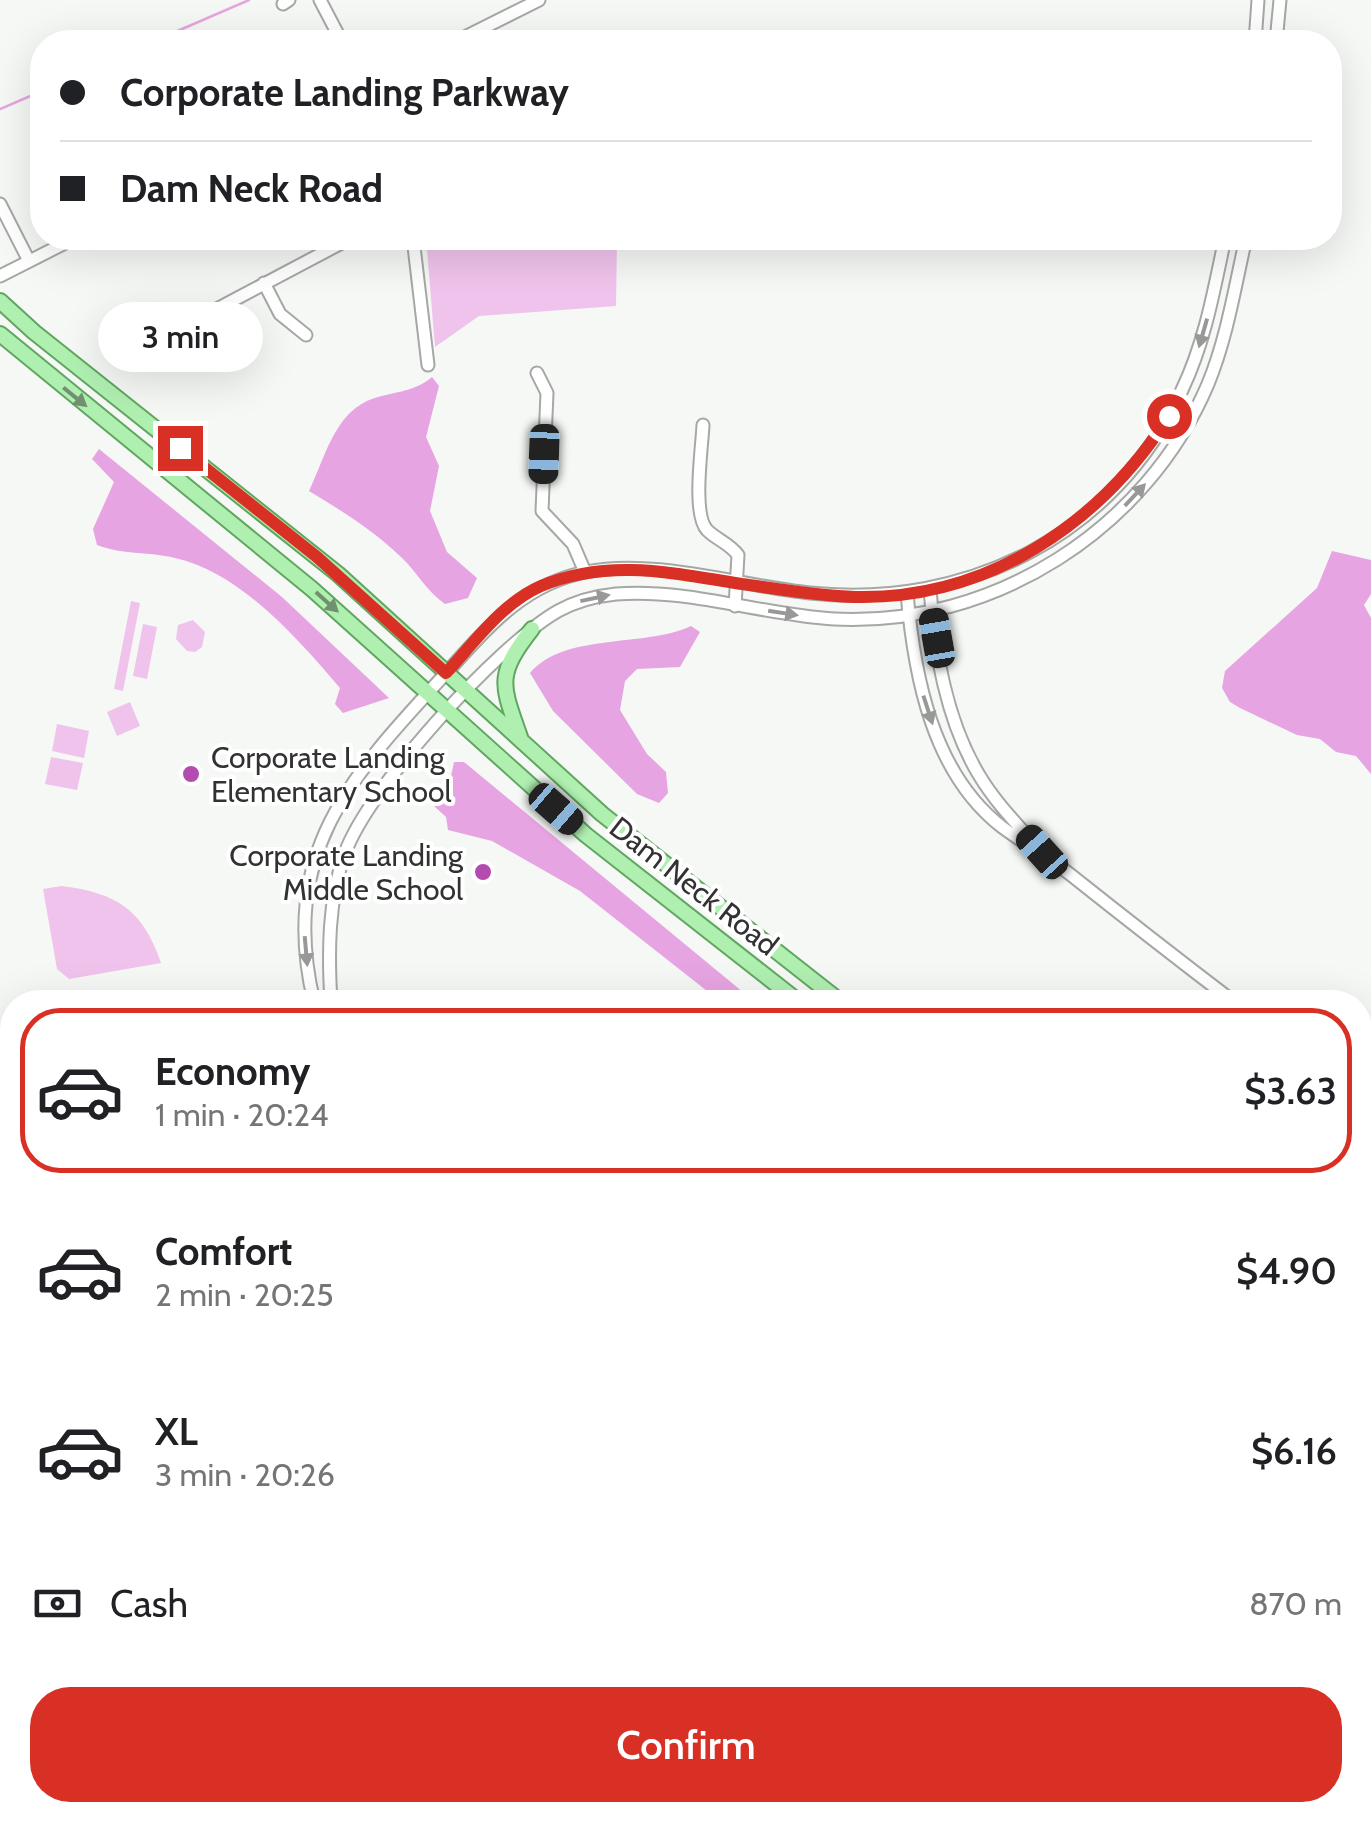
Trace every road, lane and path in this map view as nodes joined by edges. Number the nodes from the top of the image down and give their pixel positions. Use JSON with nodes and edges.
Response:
{"nodes":[{"id":1,"x":539,"y":0,"type":"edge"},
{"id":2,"x":1258,"y":0,"type":"edge"},
{"id":3,"x":1280,"y":0,"type":"edge"},
{"id":4,"x":322,"y":1,"type":"edge"},
{"id":5,"x":336,"y":30,"type":"edge"},
{"id":6,"x":480,"y":30,"type":"edge"},
{"id":7,"x":1256,"y":30,"type":"edge"},
{"id":8,"x":1277,"y":30,"type":"edge"},
{"id":9,"x":0,"y":204,"type":"edge"},
{"id":10,"x":51,"y":250,"type":"edge"},
{"id":11,"x":329,"y":250,"type":"edge"},
{"id":12,"x":414,"y":250,"type":"edge"},
{"id":13,"x":1222,"y":250,"type":"edge"},
{"id":14,"x":1243,"y":250,"type":"edge"},
{"id":15,"x":29,"y":261,"type":"junction"},
{"id":16,"x":0,"y":276,"type":"edge"},
{"id":17,"x":264,"y":283,"type":"junction"},
{"id":18,"x":0,"y":301,"type":"edge"},
{"id":19,"x":0,"y":334,"type":"edge"},
{"id":20,"x":306,"y":335,"type":"dead end"},
{"id":21,"x":167,"y":343,"type":"dead end"},
{"id":22,"x":428,"y":365,"type":"dead end"},
{"id":23,"x":538,"y":373,"type":"dead end"},
{"id":24,"x":703,"y":425,"type":"dead end"},
{"id":25,"x":585,"y":572,"type":"junction"},
{"id":26,"x":736,"y":583,"type":"junction"},
{"id":27,"x":930,"y":589,"type":"junction"},
{"id":28,"x":907,"y":593,"type":"junction"},
{"id":29,"x":735,"y":606,"type":"junction"},
{"id":30,"x":932,"y":611,"type":"junction"},
{"id":31,"x":909,"y":614,"type":"junction"},
{"id":32,"x":532,"y":629,"type":"junction"},
{"id":33,"x":446,"y":673,"type":"junction"},
{"id":34,"x":467,"y":692,"type":"junction"},
{"id":35,"x":428,"y":693,"type":"junction"},
{"id":36,"x":448,"y":712,"type":"junction"},
{"id":37,"x":522,"y":742,"type":"junction"},
{"id":38,"x":1042,"y":852,"type":"junction"},
{"id":39,"x":312,"y":990,"type":"edge"},
{"id":40,"x":331,"y":990,"type":"edge"},
{"id":41,"x":784,"y":990,"type":"edge"},
{"id":42,"x":826,"y":990,"type":"edge"},
{"id":43,"x":1219,"y":990,"type":"edge"}],
"edges":[{"from":1,"to":6,"type":"street"},
{"from":2,"to":7,"type":"street"},
{"from":3,"to":8,"type":"street"},
{"from":4,"to":5,"type":"street"},
{"from":9,"to":15,"type":"street"},
{"from":10,"to":15,"type":"street"},
{"from":11,"to":17,"type":"street"},
{"from":12,"to":22,"type":"street"},
{"from":13,"to":27,"type":"street","one_way":true},
{"from":30,"to":14,"type":"street","one_way":true},
{"from":15,"to":16,"type":"street"},
{"from":17,"to":20,"type":"street"},
{"from":17,"to":21,"type":"street"},
{"from":18,"to":33,"type":"main road","name":"Dam Neck Road"},
{"from":19,"to":35,"type":"main road","name":"Dam Neck Road","one_way":true},
{"from":23,"to":25,"type":"street"},
{"from":24,"to":26,"type":"street"},
{"from":25,"to":26,"type":"street"},
{"from":25,"to":33,"type":"street"},
{"from":26,"to":28,"type":"street"},
{"from":26,"to":29,"type":"street"},
{"from":27,"to":28,"type":"street"},
{"from":27,"to":30,"type":"street"},
{"from":28,"to":31,"type":"street"},
{"from":29,"to":31,"type":"street","one_way":true},
{"from":32,"to":29,"type":"street","one_way":true},
{"from":30,"to":31,"type":"street"},
{"from":30,"to":38,"type":"street"},
{"from":31,"to":38,"type":"street","one_way":true},
{"from":32,"to":34,"type":"street"},
{"from":32,"to":37,"type":"main road"},
{"from":33,"to":34,"type":"main road","name":"Dam Neck Road"},
{"from":33,"to":35,"type":"street"},
{"from":34,"to":36,"type":"street"},
{"from":34,"to":37,"type":"main road","name":"Dam Neck Road"},
{"from":35,"to":36,"type":"main road","name":"Dam Neck Road"},
{"from":35,"to":39,"type":"street","one_way":true},
{"from":36,"to":40,"type":"street"},
{"from":36,"to":41,"type":"main road","name":"Dam Neck Road"},
{"from":37,"to":42,"type":"main road","name":"Dam Neck Road"},
{"from":38,"to":43,"type":"street"}]}
